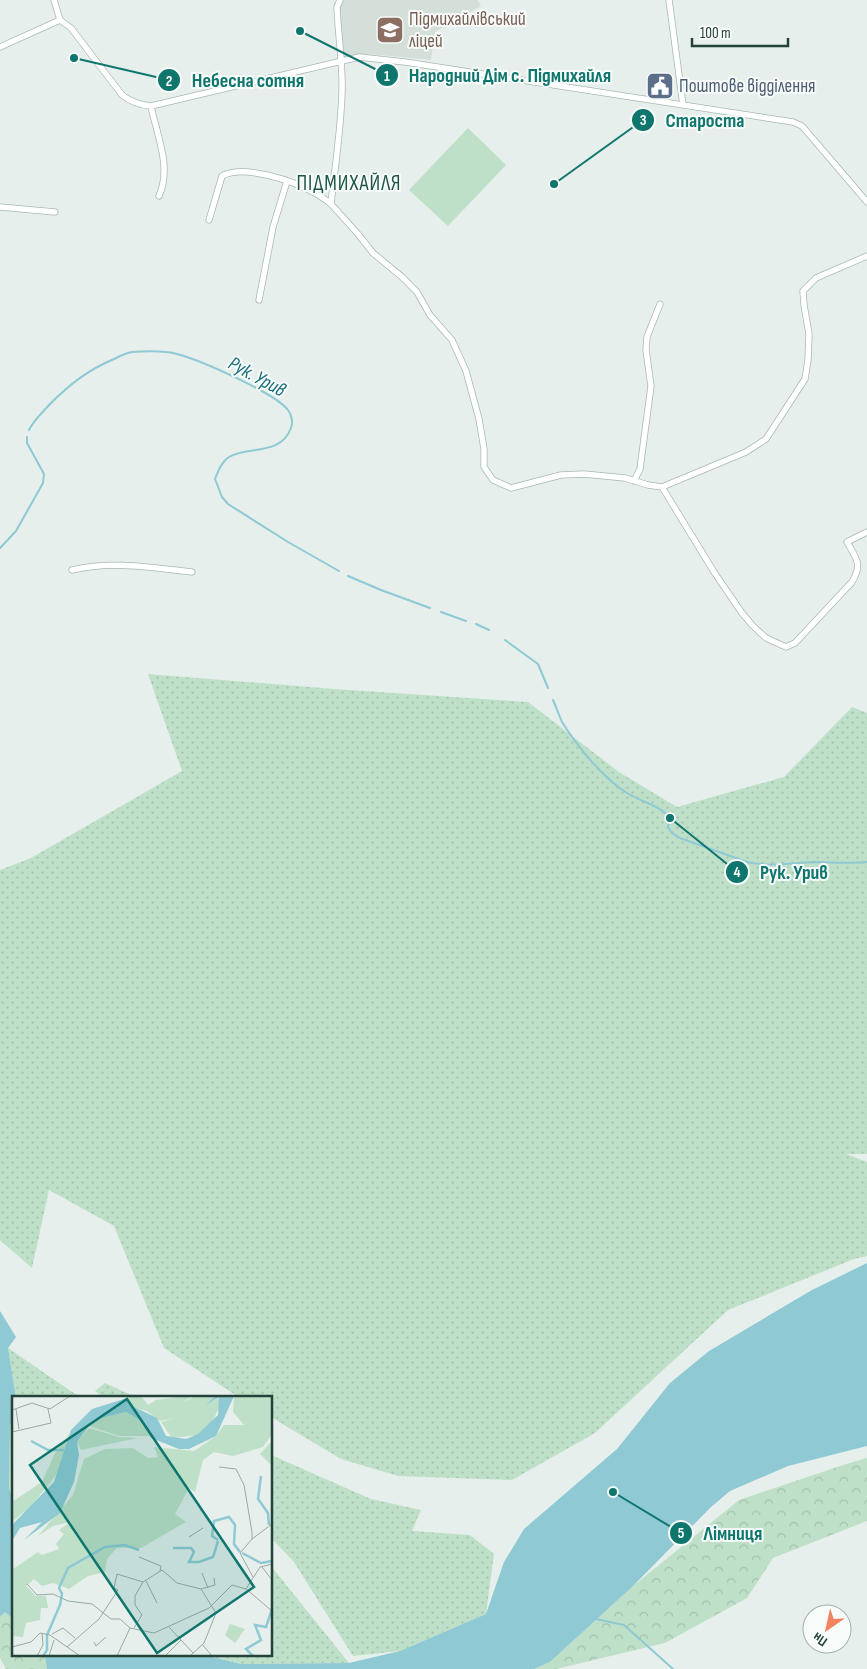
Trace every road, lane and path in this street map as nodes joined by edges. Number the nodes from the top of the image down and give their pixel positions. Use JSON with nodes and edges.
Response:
{"nodes":[{"id":1,"x":54,"y":0,"type":"edge"},
{"id":2,"x":340,"y":0,"type":"edge"},
{"id":3,"x":669,"y":0,"type":"edge"},
{"id":4,"x":60,"y":20,"type":"junction"},
{"id":5,"x":0,"y":47,"type":"edge"},
{"id":6,"x":342,"y":61,"type":"junction"},
{"id":7,"x":683,"y":105,"type":"junction"},
{"id":8,"x":150,"y":106,"type":"junction"},
{"id":9,"x":287,"y":181,"type":"junction"},
{"id":10,"x":159,"y":196,"type":"dead end"},
{"id":11,"x":867,"y":202,"type":"edge"},
{"id":12,"x":331,"y":204,"type":"junction"},
{"id":13,"x":0,"y":207,"type":"edge"},
{"id":14,"x":55,"y":212,"type":"dead end"},
{"id":15,"x":209,"y":220,"type":"dead end"},
{"id":16,"x":867,"y":256,"type":"edge"},
{"id":17,"x":259,"y":300,"type":"dead end"},
{"id":18,"x":660,"y":304,"type":"dead end"},
{"id":19,"x":634,"y":481,"type":"junction"},
{"id":20,"x":662,"y":487,"type":"junction"},
{"id":21,"x":867,"y":532,"type":"edge"},
{"id":22,"x":72,"y":570,"type":"dead end"},
{"id":23,"x":192,"y":572,"type":"dead end"}],
"edges":[{"from":1,"to":4,"type":"street"},
{"from":2,"to":6,"type":"street"},
{"from":3,"to":7,"type":"street"},
{"from":4,"to":5,"type":"street"},
{"from":4,"to":8,"type":"street"},
{"from":6,"to":7,"type":"street"},
{"from":6,"to":8,"type":"street"},
{"from":6,"to":12,"type":"street"},
{"from":7,"to":11,"type":"street"},
{"from":8,"to":10,"type":"street"},
{"from":9,"to":12,"type":"street"},
{"from":9,"to":15,"type":"street"},
{"from":9,"to":17,"type":"street"},
{"from":12,"to":19,"type":"street"},
{"from":13,"to":14,"type":"street"},
{"from":16,"to":20,"type":"street"},
{"from":18,"to":19,"type":"street"},
{"from":19,"to":20,"type":"street"},
{"from":20,"to":21,"type":"street"},
{"from":22,"to":23,"type":"street"}]}
